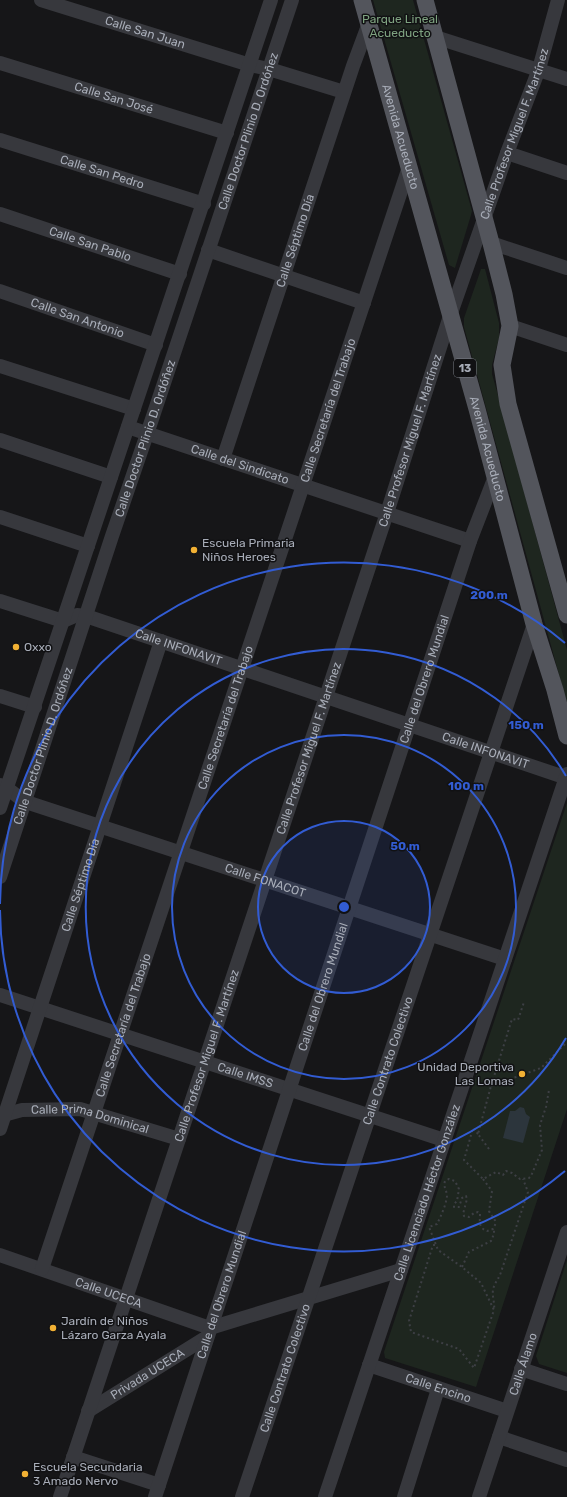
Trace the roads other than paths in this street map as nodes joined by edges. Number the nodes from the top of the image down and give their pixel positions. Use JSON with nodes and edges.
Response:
{"nodes":[{"id":1,"x":41,"y":0,"type":"edge"},
{"id":2,"x":271,"y":0,"type":"edge"},
{"id":3,"x":292,"y":0,"type":"edge"},
{"id":4,"x":362,"y":0,"type":"edge"},
{"id":5,"x":425,"y":0,"type":"edge"},
{"id":6,"x":558,"y":0,"type":"edge"},
{"id":7,"x":369,"y":23,"type":"junction"},
{"id":8,"x":435,"y":37,"type":"junction"},
{"id":9,"x":0,"y":63,"type":"edge"},
{"id":10,"x":250,"y":65,"type":"junction"},
{"id":11,"x":269,"y":69,"type":"junction"},
{"id":12,"x":539,"y":69,"type":"junction"},
{"id":13,"x":567,"y":79,"type":"edge"},
{"id":14,"x":344,"y":92,"type":"junction"},
{"id":15,"x":227,"y":133,"type":"junction"},
{"id":16,"x":0,"y":140,"type":"edge"},
{"id":17,"x":507,"y":153,"type":"junction"},
{"id":18,"x":409,"y":167,"type":"junction"},
{"id":19,"x":567,"y":172,"type":"edge"},
{"id":20,"x":204,"y":204,"type":"junction"},
{"id":21,"x":0,"y":214,"type":"edge"},
{"id":22,"x":485,"y":220,"type":"junction"},
{"id":23,"x":491,"y":243,"type":"junction"},
{"id":24,"x":208,"y":250,"type":"junction"},
{"id":25,"x":567,"y":268,"type":"edge"},
{"id":26,"x":180,"y":274,"type":"junction"},
{"id":27,"x":284,"y":276,"type":"junction"},
{"id":28,"x":0,"y":291,"type":"edge"},
{"id":29,"x":364,"y":303,"type":"junction"},
{"id":30,"x":450,"y":316,"type":"junction"},
{"id":31,"x":510,"y":326,"type":"junction"},
{"id":32,"x":156,"y":345,"type":"junction"},
{"id":33,"x":567,"y":345,"type":"edge"},
{"id":34,"x":0,"y":366,"type":"edge"},
{"id":35,"x":134,"y":410,"type":"junction"},
{"id":36,"x":128,"y":427,"type":"junction"},
{"id":37,"x":147,"y":434,"type":"junction"},
{"id":38,"x":0,"y":440,"type":"edge"},
{"id":39,"x":223,"y":459,"type":"junction"},
{"id":40,"x":111,"y":477,"type":"junction"},
{"id":41,"x":494,"y":479,"type":"junction"},
{"id":42,"x":303,"y":486,"type":"junction"},
{"id":43,"x":387,"y":514,"type":"junction"},
{"id":44,"x":0,"y":517,"type":"edge"},
{"id":45,"x":93,"y":530,"type":"junction"},
{"id":46,"x":112,"y":536,"type":"junction"},
{"id":47,"x":470,"y":541,"type":"junction"},
{"id":48,"x":88,"y":546,"type":"junction"},
{"id":49,"x":0,"y":601,"type":"edge"},
{"id":50,"x":567,"y":615,"type":"edge"},
{"id":51,"x":86,"y":616,"type":"junction"},
{"id":52,"x":64,"y":621,"type":"junction"},
{"id":53,"x":534,"y":624,"type":"junction"},
{"id":54,"x":161,"y":641,"type":"junction"},
{"id":55,"x":242,"y":668,"type":"junction"},
{"id":56,"x":0,"y":696,"type":"edge"},
{"id":57,"x":326,"y":696,"type":"junction"},
{"id":58,"x":35,"y":707,"type":"junction"},
{"id":59,"x":409,"y":724,"type":"junction"},
{"id":60,"x":567,"y":736,"type":"edge"},
{"id":61,"x":491,"y":752,"type":"junction"},
{"id":62,"x":567,"y":776,"type":"edge"},
{"id":63,"x":3,"y":786,"type":"edge"},
{"id":64,"x":26,"y":802,"type":"junction"},
{"id":65,"x":0,"y":808,"type":"edge"},
{"id":66,"x":100,"y":826,"type":"junction"},
{"id":67,"x":181,"y":852,"type":"junction"},
{"id":68,"x":0,"y":877,"type":"edge"},
{"id":69,"x":265,"y":880,"type":"junction"},
{"id":70,"x":349,"y":908,"type":"junction"},
{"id":71,"x":430,"y":934,"type":"junction"},
{"id":72,"x":505,"y":959,"type":"junction"},
{"id":73,"x":0,"y":995,"type":"edge"},
{"id":74,"x":40,"y":1008,"type":"junction"},
{"id":75,"x":120,"y":1034,"type":"junction"},
{"id":76,"x":204,"y":1062,"type":"junction"},
{"id":77,"x":289,"y":1089,"type":"junction"},
{"id":78,"x":94,"y":1112,"type":"junction"},
{"id":79,"x":2,"y":1115,"type":"edge"},
{"id":80,"x":370,"y":1116,"type":"junction"},
{"id":81,"x":0,"y":1129,"type":"edge"},
{"id":82,"x":179,"y":1139,"type":"junction"},
{"id":83,"x":444,"y":1140,"type":"junction"},
{"id":84,"x":567,"y":1232,"type":"edge"},
{"id":85,"x":0,"y":1255,"type":"edge"},
{"id":86,"x":42,"y":1269,"type":"junction"},
{"id":87,"x":401,"y":1270,"type":"junction"},
{"id":88,"x":126,"y":1298,"type":"junction"},
{"id":89,"x":308,"y":1298,"type":"junction"},
{"id":90,"x":209,"y":1332,"type":"junction"},
{"id":91,"x":370,"y":1365,"type":"junction"},
{"id":92,"x":521,"y":1369,"type":"junction"},
{"id":93,"x":567,"y":1384,"type":"edge"},
{"id":94,"x":438,"y":1389,"type":"junction"},
{"id":95,"x":88,"y":1411,"type":"junction"},
{"id":96,"x":507,"y":1411,"type":"junction"},
{"id":97,"x":499,"y":1437,"type":"junction"},
{"id":98,"x":73,"y":1457,"type":"junction"},
{"id":99,"x":567,"y":1460,"type":"edge"},
{"id":100,"x":157,"y":1491,"type":"edge"},
{"id":101,"x":60,"y":1497,"type":"edge"},
{"id":102,"x":242,"y":1497,"type":"edge"},
{"id":103,"x":325,"y":1497,"type":"edge"},
{"id":104,"x":404,"y":1497,"type":"edge"},
{"id":105,"x":479,"y":1497,"type":"edge"}],
"edges":[{"from":1,"to":10,"type":"street","name":"Calle San Juan"},
{"from":2,"to":10,"type":"street","name":"Calle Doctor Plinio D. Ordóñez"},
{"from":3,"to":11,"type":"street","name":"Calle Doctor Plinio D. Ordóñez"},
{"from":4,"to":7,"type":"main road","name":"Avenida Acueducto","number":"13"},
{"from":5,"to":8,"type":"main road"},
{"from":6,"to":12,"type":"street","name":"Calle Profesor Miguel F. Martínez"},
{"from":7,"to":14,"type":"street","name":"Calle Séptimo Día"},
{"from":7,"to":18,"type":"main road","name":"Avenida Acueducto","number":"13"},
{"from":8,"to":12,"type":"street"},
{"from":8,"to":22,"type":"main road"},
{"from":9,"to":15,"type":"street","name":"Calle San José"},
{"from":10,"to":11,"type":"street","name":"Calle San Juan"},
{"from":10,"to":15,"type":"street","name":"Calle Doctor Plinio D. Ordóñez"},
{"from":11,"to":14,"type":"street","name":"Calle San Juan"},
{"from":11,"to":24,"type":"street","name":"Calle Doctor Plinio D. Ordóñez"},
{"from":12,"to":13,"type":"street"},
{"from":12,"to":17,"type":"street","name":"Calle Profesor Miguel F. Martínez"},
{"from":14,"to":27,"type":"street","name":"Calle Séptimo Día"},
{"from":15,"to":20,"type":"street","name":"Calle Doctor Plinio D. Ordóñez"},
{"from":16,"to":20,"type":"street","name":"Calle San Pedro"},
{"from":17,"to":19,"type":"street"},
{"from":17,"to":22,"type":"street","name":"Calle Profesor Miguel F. Martínez"},
{"from":18,"to":29,"type":"street","name":"Calle Secretaría del Trabajo"},
{"from":18,"to":30,"type":"main road","name":"Avenida Acueducto","number":"13"},
{"from":20,"to":26,"type":"street","name":"Calle Doctor Plinio D. Ordóñez"},
{"from":21,"to":26,"type":"street","name":"Calle San Pablo"},
{"from":22,"to":23,"type":"main road"},
{"from":22,"to":30,"type":"street","name":"Calle Profesor Miguel F. Martínez"},
{"from":23,"to":25,"type":"street"},
{"from":23,"to":31,"type":"main road"},
{"from":24,"to":27,"type":"street"},
{"from":24,"to":37,"type":"street","name":"Calle Doctor Plinio D. Ordóñez"},
{"from":26,"to":32,"type":"street","name":"Calle Doctor Plinio D. Ordóñez"},
{"from":27,"to":29,"type":"street"},
{"from":27,"to":39,"type":"street","name":"Calle Séptimo Día"},
{"from":28,"to":32,"type":"street","name":"Calle San Antonio"},
{"from":29,"to":42,"type":"street","name":"Calle Secretaría del Trabajo"},
{"from":30,"to":41,"type":"main road","name":"Avenida Acueducto","number":"13"},
{"from":30,"to":43,"type":"street","name":"Calle Profesor Miguel F. Martínez"},
{"from":31,"to":33,"type":"street"},
{"from":31,"to":50,"type":"main road"},
{"from":32,"to":35,"type":"street","name":"Calle Doctor Plinio D. Ordóñez"},
{"from":34,"to":35,"type":"street"},
{"from":35,"to":36,"type":"street","name":"Calle Doctor Plinio D. Ordóñez"},
{"from":36,"to":37,"type":"street","name":"Calle del Sindicato"},
{"from":36,"to":40,"type":"street","name":"Calle Doctor Plinio D. Ordóñez"},
{"from":37,"to":39,"type":"street","name":"Calle del Sindicato"},
{"from":37,"to":46,"type":"street","name":"Calle Doctor Plinio D. Ordóñez"},
{"from":38,"to":40,"type":"street"},
{"from":39,"to":42,"type":"street","name":"Calle del Sindicato"},
{"from":40,"to":45,"type":"street","name":"Calle Doctor Plinio D. Ordóñez"},
{"from":41,"to":47,"type":"street","name":"Calle del Obrero Mundial"},
{"from":41,"to":53,"type":"main road","name":"Avenida Acueducto","number":"13"},
{"from":42,"to":43,"type":"street","name":"Calle del Sindicato"},
{"from":42,"to":55,"type":"street","name":"Calle Secretaría del Trabajo"},
{"from":43,"to":47,"type":"street","name":"Calle del Sindicato"},
{"from":43,"to":57,"type":"street","name":"Calle Profesor Miguel F. Martínez"},
{"from":44,"to":48,"type":"street"},
{"from":45,"to":46,"type":"street"},
{"from":45,"to":48,"type":"street","name":"Calle Doctor Plinio D. Ordóñez"},
{"from":46,"to":51,"type":"street","name":"Calle Doctor Plinio D. Ordóñez"},
{"from":47,"to":59,"type":"street","name":"Calle del Obrero Mundial"},
{"from":48,"to":52,"type":"street","name":"Calle Doctor Plinio D. Ordóñez"},
{"from":49,"to":52,"type":"street"},
{"from":51,"to":52,"type":"street"},
{"from":51,"to":54,"type":"street","name":"Calle INFONAVIT"},
{"from":51,"to":64,"type":"street","name":"Calle Doctor Plinio D. Ordóñez"},
{"from":52,"to":58,"type":"street","name":"Calle Doctor Plinio D. Ordóñez"},
{"from":53,"to":60,"type":"main road","name":"Avenida Acueducto","number":"13"},
{"from":53,"to":61,"type":"street","name":"Calle Contrato Colectivo"},
{"from":54,"to":55,"type":"street","name":"Calle INFONAVIT"},
{"from":54,"to":66,"type":"street","name":"Calle Séptimo Día"},
{"from":55,"to":57,"type":"street","name":"Calle INFONAVIT"},
{"from":55,"to":67,"type":"street","name":"Calle Secretaría del Trabajo"},
{"from":56,"to":58,"type":"street"},
{"from":57,"to":59,"type":"street","name":"Calle INFONAVIT"},
{"from":57,"to":69,"type":"street","name":"Calle Profesor Miguel F. Martínez"},
{"from":58,"to":63,"type":"street","name":"Calle Doctor Plinio D. Ordóñez"},
{"from":59,"to":61,"type":"street","name":"Calle INFONAVIT"},
{"from":59,"to":70,"type":"street","name":"Calle del Obrero Mundial"},
{"from":61,"to":62,"type":"street","name":"Calle INFONAVIT"},
{"from":61,"to":71,"type":"street","name":"Calle Contrato Colectivo"},
{"from":62,"to":72,"type":"street","name":"Calle Licenciado Héctor González"},
{"from":63,"to":64,"type":"street","name":"Calle FONACOT"},
{"from":63,"to":65,"type":"street","name":"Calle Doctor Plinio D. Ordóñez"},
{"from":64,"to":66,"type":"street","name":"Calle FONACOT"},
{"from":64,"to":68,"type":"street","name":"Calle Doctor Plinio D. Ordóñez"},
{"from":66,"to":67,"type":"street","name":"Calle FONACOT"},
{"from":66,"to":74,"type":"street","name":"Calle Séptimo Día"},
{"from":67,"to":69,"type":"street","name":"Calle FONACOT"},
{"from":67,"to":75,"type":"street","name":"Calle Secretaría del Trabajo"},
{"from":69,"to":70,"type":"street","name":"Calle FONACOT"},
{"from":69,"to":76,"type":"street","name":"Calle Profesor Miguel F. Martínez"},
{"from":70,"to":71,"type":"street","name":"Calle FONACOT"},
{"from":70,"to":77,"type":"street","name":"Calle del Obrero Mundial"},
{"from":71,"to":72,"type":"street","name":"Calle FONACOT"},
{"from":71,"to":80,"type":"street","name":"Calle Contrato Colectivo"},
{"from":72,"to":83,"type":"street","name":"Calle Licenciado Héctor González"},
{"from":73,"to":74,"type":"street","name":"Calle IMSS"},
{"from":74,"to":75,"type":"street","name":"Calle IMSS"},
{"from":74,"to":79,"type":"street","name":"Calle Séptimo Día"},
{"from":75,"to":76,"type":"street","name":"Calle IMSS"},
{"from":75,"to":78,"type":"street","name":"Calle Secretaría del Trabajo"},
{"from":76,"to":77,"type":"street","name":"Calle IMSS"},
{"from":76,"to":82,"type":"street","name":"Calle Profesor Miguel F. Martínez"},
{"from":77,"to":80,"type":"street","name":"Calle IMSS"},
{"from":77,"to":90,"type":"street","name":"Calle del Obrero Mundial"},
{"from":78,"to":79,"type":"street","name":"Calle Prima Dominical"},
{"from":78,"to":82,"type":"street","name":"Calle Prima Dominical"},
{"from":78,"to":86,"type":"street","name":"Calle Secretaría del Trabajo"},
{"from":79,"to":81,"type":"street","name":"Calle Séptimo Día"},
{"from":80,"to":83,"type":"street","name":"Calle IMSS"},
{"from":80,"to":89,"type":"street","name":"Calle Contrato Colectivo"},
{"from":82,"to":88,"type":"street","name":"Calle Profesor Miguel F. Martínez"},
{"from":83,"to":87,"type":"street","name":"Calle Licenciado Héctor González"},
{"from":84,"to":92,"type":"street","name":"Calle Álamo"},
{"from":85,"to":86,"type":"street","name":"Calle UCECA"},
{"from":86,"to":88,"type":"street","name":"Calle UCECA"},
{"from":87,"to":89,"type":"street"},
{"from":87,"to":91,"type":"street","name":"Calle Licenciado Héctor González"},
{"from":88,"to":90,"type":"street","name":"Calle UCECA"},
{"from":88,"to":95,"type":"street","name":"Calle Profesor Miguel F. Martínez"},
{"from":89,"to":90,"type":"street"},
{"from":89,"to":102,"type":"street","name":"Calle Contrato Colectivo"},
{"from":90,"to":95,"type":"street","name":"Privada UCECA"},
{"from":90,"to":100,"type":"street","name":"Calle del Obrero Mundial"},
{"from":91,"to":94,"type":"street","name":"Calle Encino"},
{"from":91,"to":103,"type":"street","name":"Calle Licenciado Héctor González"},
{"from":92,"to":93,"type":"street"},
{"from":92,"to":96,"type":"street","name":"Calle Álamo"},
{"from":94,"to":96,"type":"street","name":"Calle Encino"},
{"from":94,"to":104,"type":"street"},
{"from":95,"to":98,"type":"street","name":"Calle Profesor Miguel F. Martínez"},
{"from":96,"to":97,"type":"street","name":"Calle Álamo"},
{"from":97,"to":99,"type":"street"},
{"from":97,"to":105,"type":"street","name":"Calle Álamo"},
{"from":98,"to":100,"type":"street"},
{"from":98,"to":101,"type":"street","name":"Calle Profesor Miguel F. Martínez"}]}
